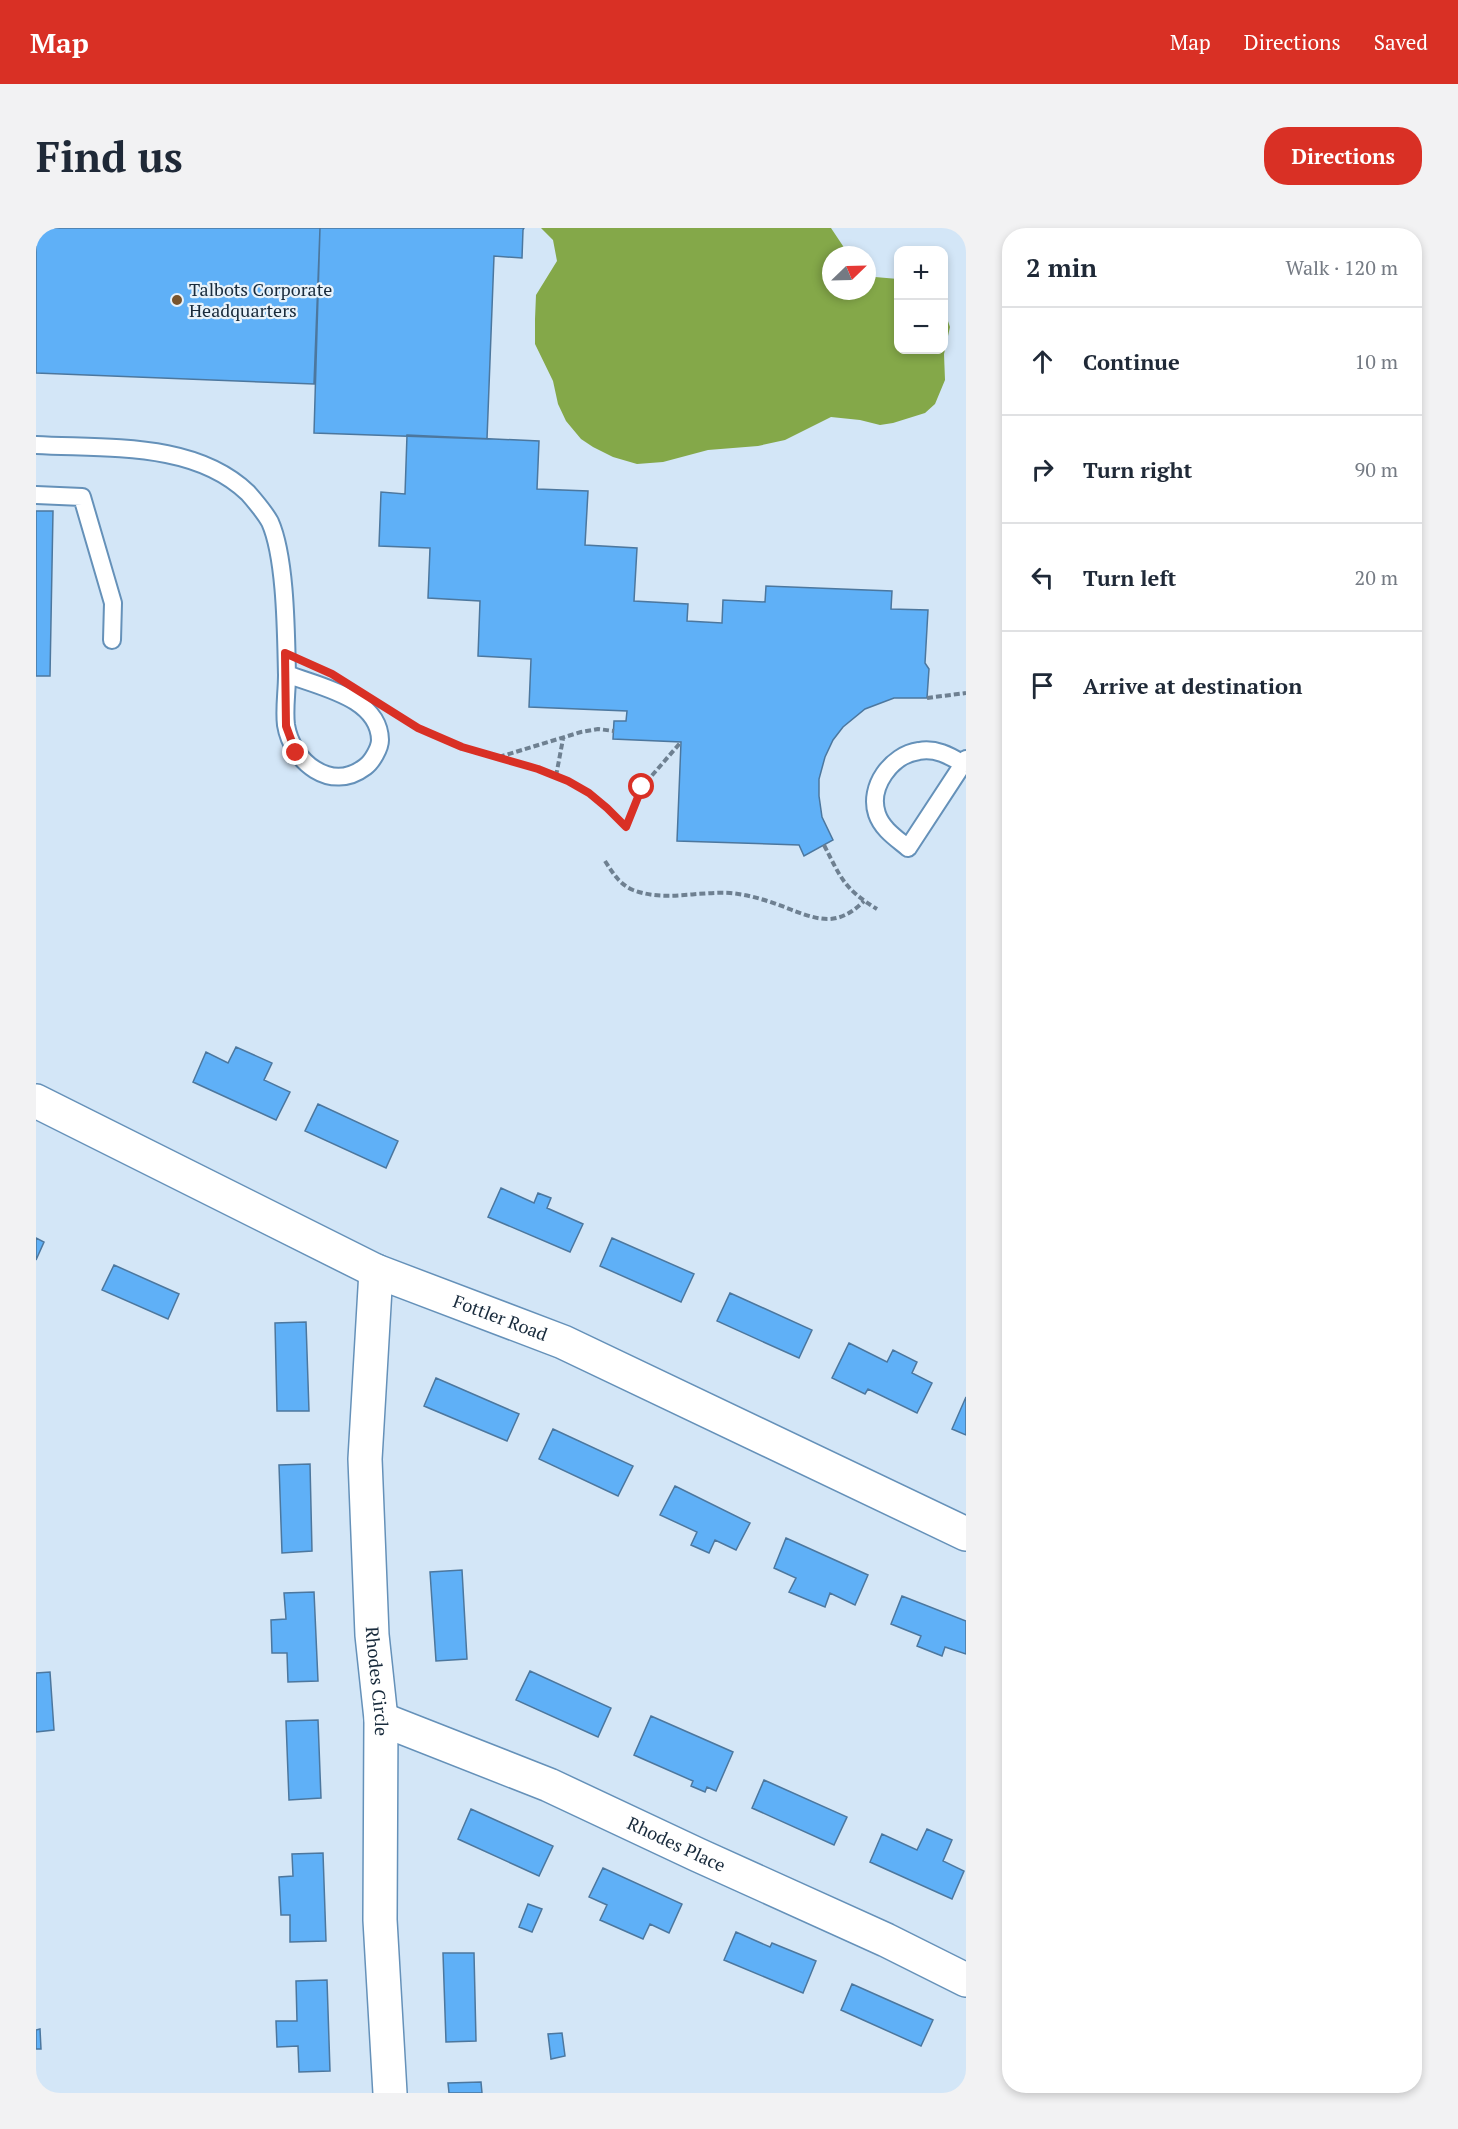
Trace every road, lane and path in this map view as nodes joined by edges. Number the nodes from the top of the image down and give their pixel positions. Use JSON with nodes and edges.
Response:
{"nodes":[{"id":1,"x":36,"y":445,"type":"edge"},
{"id":2,"x":36,"y":495,"type":"edge"},
{"id":3,"x":112,"y":640,"type":"dead end"},
{"id":4,"x":287,"y":675,"type":"junction"},
{"id":5,"x":966,"y":693,"type":"edge"},
{"id":6,"x":927,"y":698,"type":"dead end"},
{"id":7,"x":389,"y":711,"type":"dead end"},
{"id":8,"x":614,"y":731,"type":"dead end"},
{"id":9,"x":563,"y":739,"type":"junction"},
{"id":10,"x":681,"y":742,"type":"dead end"},
{"id":11,"x":498,"y":757,"type":"junction"},
{"id":12,"x":964,"y":761,"type":"edge"},
{"id":13,"x":556,"y":776,"type":"junction"},
{"id":14,"x":824,"y":845,"type":"dead end"},
{"id":15,"x":605,"y":861,"type":"dead end"},
{"id":16,"x":864,"y":901,"type":"junction"},
{"id":17,"x":877,"y":909,"type":"dead end"},
{"id":18,"x":36,"y":1101,"type":"edge"},
{"id":19,"x":376,"y":1271,"type":"junction"},
{"id":20,"x":966,"y":1534,"type":"edge"},
{"id":21,"x":381,"y":1719,"type":"junction"},
{"id":22,"x":966,"y":1980,"type":"edge"},
{"id":23,"x":390,"y":2093,"type":"edge"}],
"edges":[{"from":1,"to":4,"type":"lane"},
{"from":2,"to":3,"type":"lane"},
{"from":4,"to":4,"type":"lane"},
{"from":5,"to":6,"type":"path"},
{"from":7,"to":11,"type":"path"},
{"from":8,"to":9,"type":"path"},
{"from":9,"to":11,"type":"path"},
{"from":9,"to":13,"type":"path"},
{"from":10,"to":13,"type":"path"},
{"from":11,"to":13,"type":"path"},
{"from":12,"to":12,"type":"lane"},
{"from":14,"to":16,"type":"path"},
{"from":15,"to":16,"type":"path"},
{"from":16,"to":17,"type":"path"},
{"from":18,"to":19,"type":"street","name":"Fottler Road"},
{"from":19,"to":20,"type":"street","name":"Fottler Road"},
{"from":19,"to":21,"type":"street","name":"Rhodes Circle"},
{"from":21,"to":22,"type":"street","name":"Rhodes Place"},
{"from":21,"to":23,"type":"street","name":"Rhodes Circle"}]}
